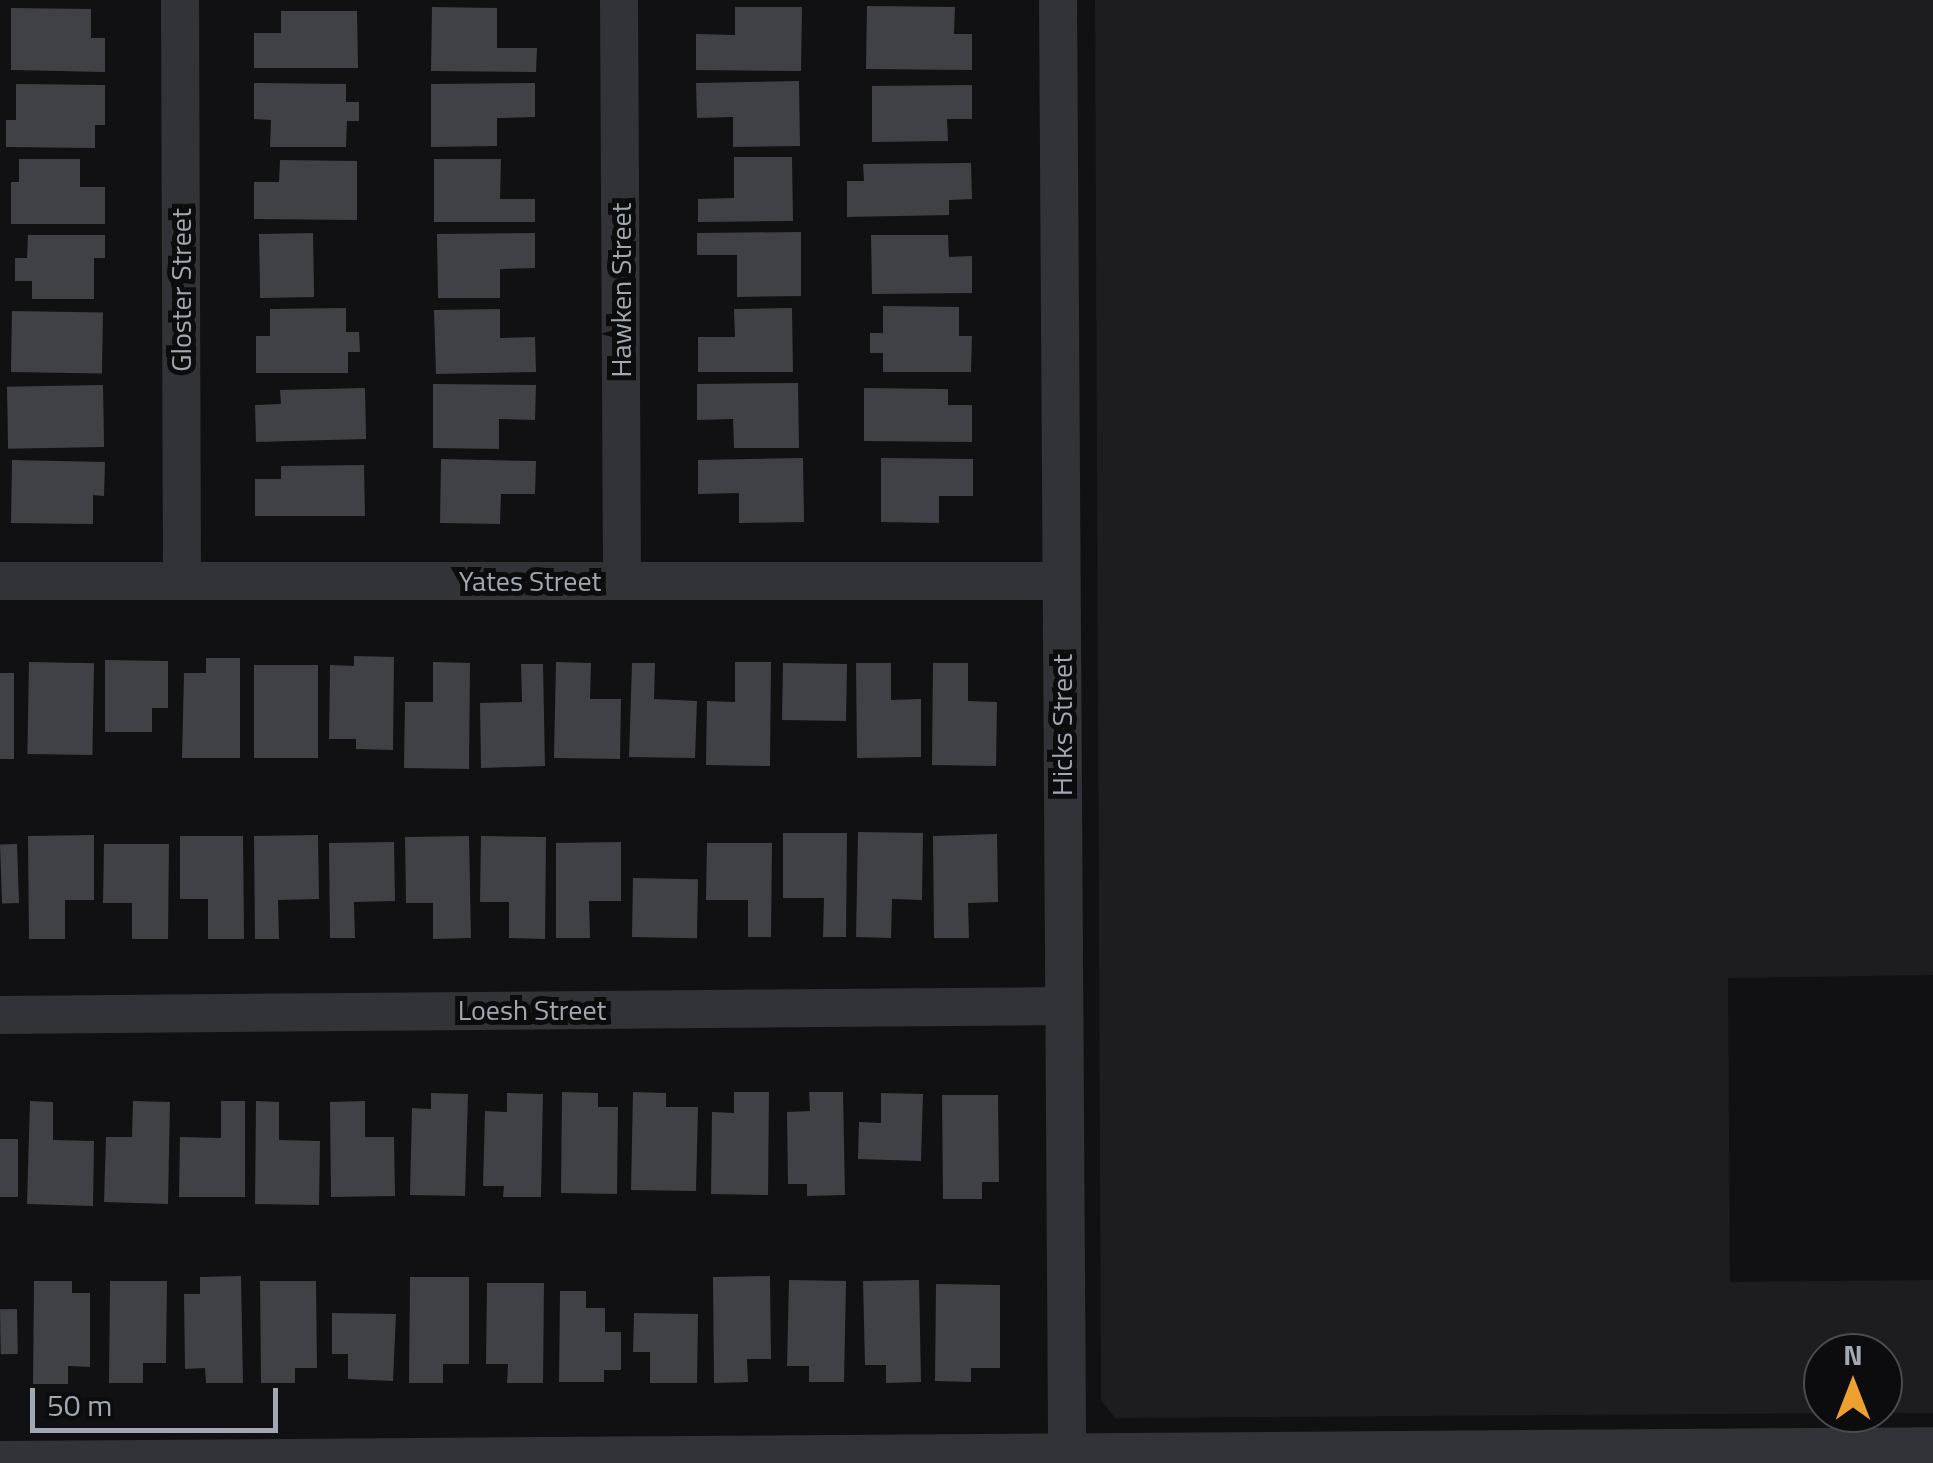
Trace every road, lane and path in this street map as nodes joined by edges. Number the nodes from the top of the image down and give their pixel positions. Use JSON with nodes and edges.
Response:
{"nodes":[{"id":1,"x":180,"y":0,"type":"edge"},
{"id":2,"x":619,"y":0,"type":"edge"},
{"id":3,"x":1058,"y":0,"type":"edge"},
{"id":4,"x":0,"y":581,"type":"edge"},
{"id":5,"x":182,"y":581,"type":"junction"},
{"id":6,"x":622,"y":581,"type":"junction"},
{"id":7,"x":1061,"y":581,"type":"junction"},
{"id":8,"x":1064,"y":1006,"type":"junction"},
{"id":9,"x":0,"y":1015,"type":"edge"},
{"id":10,"x":1933,"y":1446,"type":"edge"},
{"id":11,"x":1067,"y":1449,"type":"junction"},
{"id":12,"x":0,"y":1460,"type":"edge"},
{"id":13,"x":414,"y":1460,"type":"edge"}],
"edges":[{"from":1,"to":5,"type":"street","name":"Gloster Street"},
{"from":2,"to":6,"type":"street","name":"Hawken Street"},
{"from":3,"to":7,"type":"street","name":"Hicks Street"},
{"from":4,"to":5,"type":"street","name":"Yates Street"},
{"from":5,"to":6,"type":"street","name":"Yates Street"},
{"from":6,"to":7,"type":"street","name":"Yates Street"},
{"from":7,"to":8,"type":"street","name":"Hicks Street"},
{"from":8,"to":9,"type":"street","name":"Loesh Street"},
{"from":8,"to":11,"type":"street","name":"Hicks Street"},
{"from":10,"to":11,"type":"street"},
{"from":11,"to":13,"type":"street"},
{"from":12,"to":13,"type":"street"}]}
